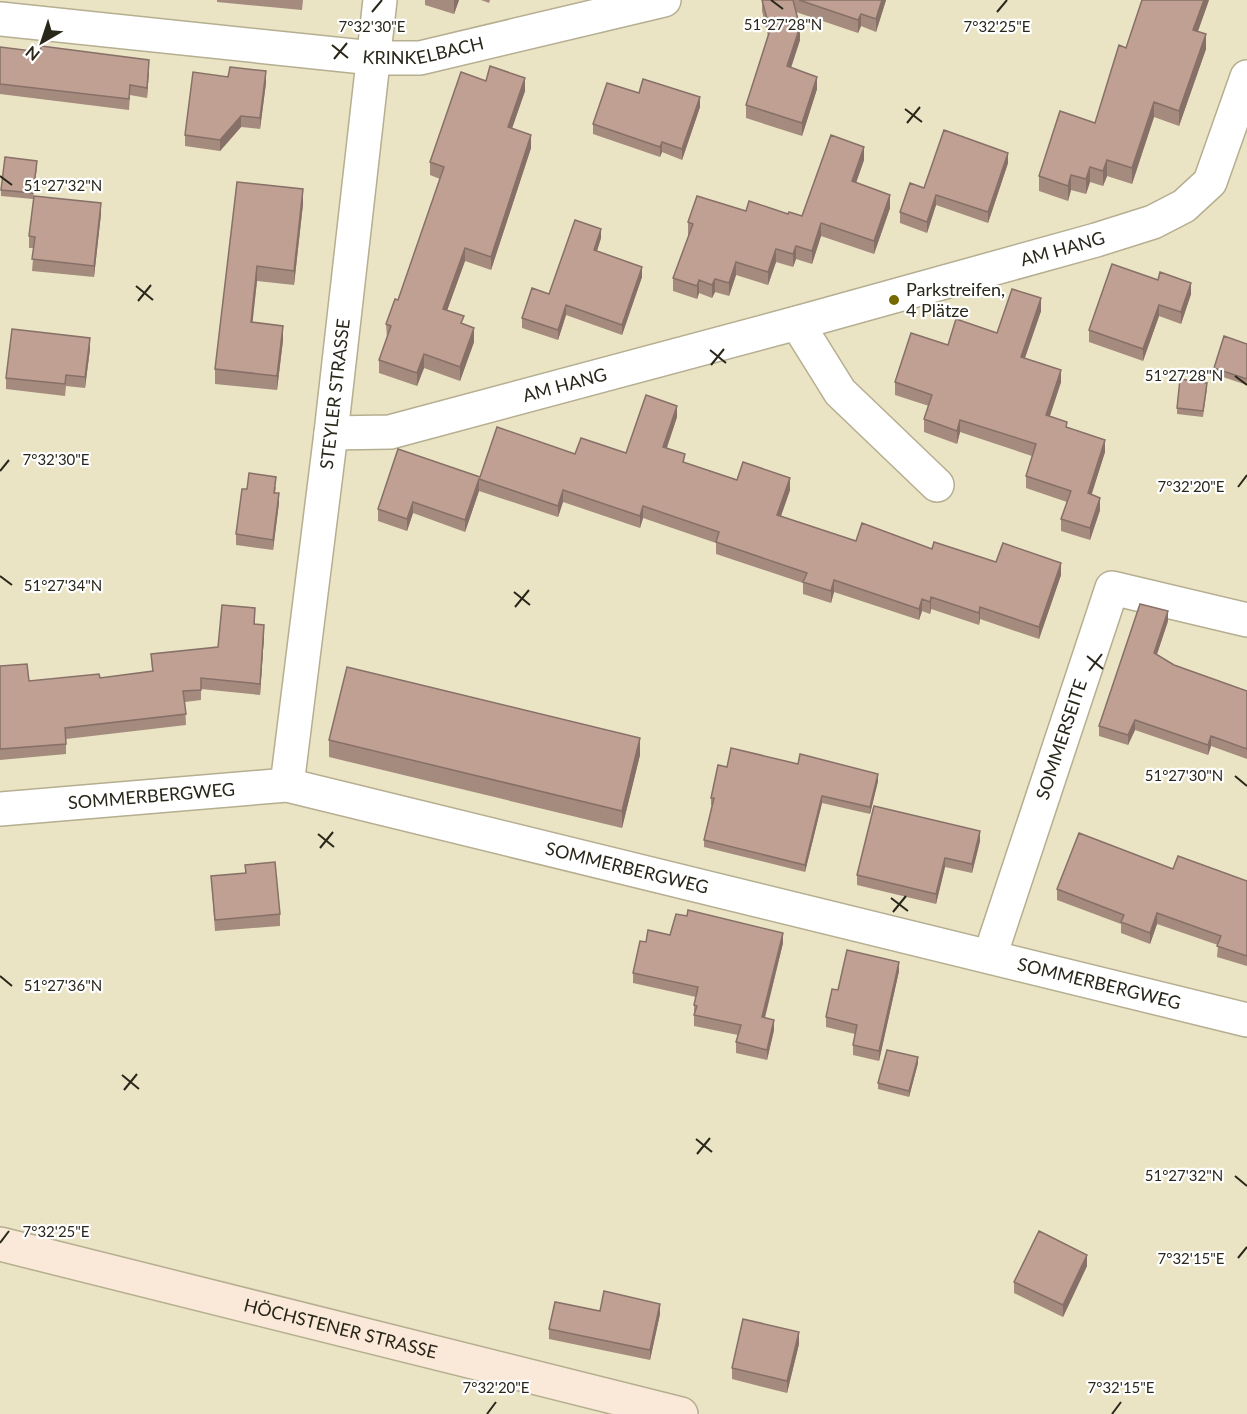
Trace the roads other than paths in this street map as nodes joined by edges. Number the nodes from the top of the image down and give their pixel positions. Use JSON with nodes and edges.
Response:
{"nodes":[{"id":1,"x":380,"y":0,"type":"edge"},
{"id":2,"x":664,"y":0,"type":"edge"},
{"id":3,"x":0,"y":19,"type":"edge"},
{"id":4,"x":373,"y":58,"type":"junction"},
{"id":5,"x":1247,"y":77,"type":"edge"},
{"id":6,"x":797,"y":323,"type":"junction"},
{"id":7,"x":331,"y":433,"type":"junction"},
{"id":8,"x":937,"y":485,"type":"dead end"},
{"id":9,"x":1247,"y":620,"type":"edge"},
{"id":10,"x":287,"y":785,"type":"junction"},
{"id":11,"x":0,"y":808,"type":"edge"},
{"id":12,"x":990,"y":956,"type":"junction"},
{"id":13,"x":1247,"y":1020,"type":"edge"},
{"id":14,"x":0,"y":1244,"type":"edge"},
{"id":15,"x":681,"y":1414,"type":"edge"}],
"edges":[{"from":1,"to":4,"type":"street","name":"STEYLER STRASSE"},
{"from":2,"to":4,"type":"street","name":"KRINKELBACH"},
{"from":3,"to":4,"type":"street","name":"KRINKELBACH"},
{"from":4,"to":7,"type":"street","name":"STEYLER STRASSE"},
{"from":5,"to":6,"type":"street","name":"AM HANG"},
{"from":6,"to":7,"type":"street","name":"AM HANG"},
{"from":6,"to":8,"type":"street"},
{"from":7,"to":10,"type":"street","name":"STEYLER STRASSE"},
{"from":9,"to":12,"type":"street","name":"SOMMERSEITE"},
{"from":10,"to":11,"type":"street","name":"SOMMERBERGWEG"},
{"from":10,"to":12,"type":"street","name":"SOMMERBERGWEG"},
{"from":12,"to":13,"type":"street","name":"SOMMERBERGWEG"},
{"from":14,"to":15,"type":"main road","name":"HÖCHSTENER STRASSE"}]}
